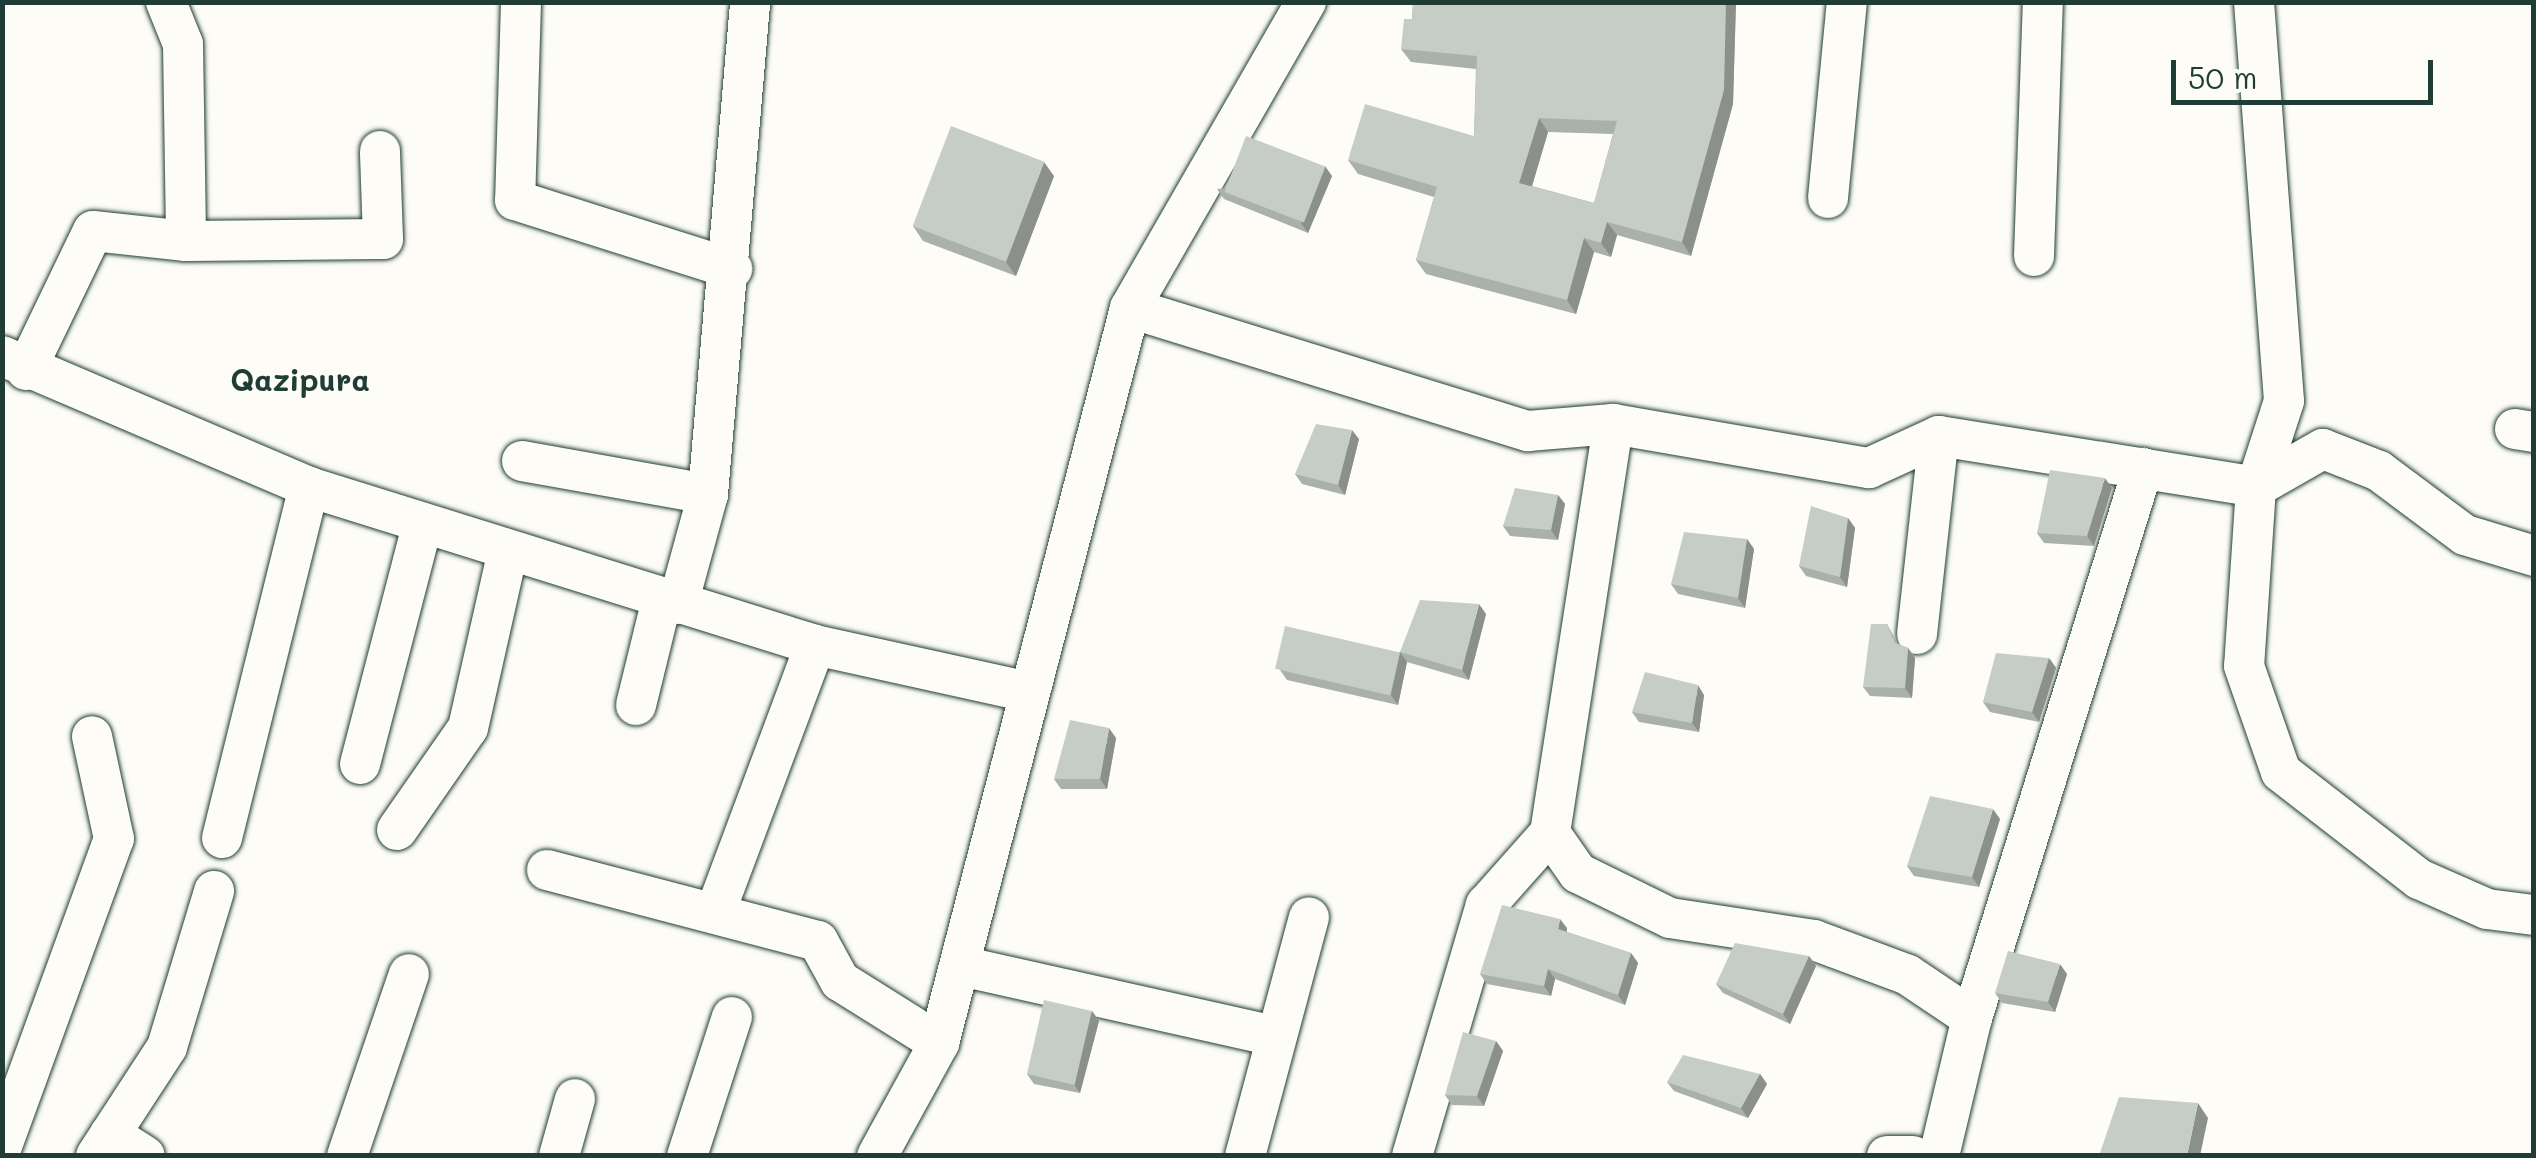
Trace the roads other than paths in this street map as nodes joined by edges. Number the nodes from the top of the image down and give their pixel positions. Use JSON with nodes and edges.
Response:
{"nodes":[{"id":1,"x":166,"y":2,"type":"edge"},
{"id":2,"x":521,"y":2,"type":"edge"},
{"id":3,"x":750,"y":2,"type":"edge"},
{"id":4,"x":1306,"y":2,"type":"edge"},
{"id":5,"x":1847,"y":2,"type":"edge"},
{"id":6,"x":2043,"y":2,"type":"edge"},
{"id":7,"x":2254,"y":2,"type":"edge"},
{"id":8,"x":380,"y":150,"type":"dead end"},
{"id":9,"x":1828,"y":198,"type":"dead end"},
{"id":10,"x":186,"y":240,"type":"junction"},
{"id":11,"x":2034,"y":256,"type":"dead end"},
{"id":12,"x":732,"y":269,"type":"junction"},
{"id":13,"x":1130,"y":308,"type":"junction"},
{"id":14,"x":14,"y":363,"type":"edge"},
{"id":15,"x":1613,"y":424,"type":"junction"},
{"id":16,"x":1939,"y":436,"type":"junction"},
{"id":17,"x":522,"y":461,"type":"dead end"},
{"id":18,"x":2143,"y":468,"type":"junction"},
{"id":19,"x":309,"y":487,"type":"junction"},
{"id":20,"x":2256,"y":487,"type":"junction"},
{"id":21,"x":708,"y":494,"type":"junction"},
{"id":22,"x":423,"y":523,"type":"junction"},
{"id":23,"x":508,"y":550,"type":"junction"},
{"id":24,"x":2534,"y":556,"type":"edge"},
{"id":25,"x":670,"y":602,"type":"junction"},
{"id":26,"x":1917,"y":634,"type":"dead end"},
{"id":27,"x":815,"y":645,"type":"junction"},
{"id":28,"x":1028,"y":692,"type":"junction"},
{"id":29,"x":636,"y":704,"type":"dead end"},
{"id":30,"x":92,"y":736,"type":"dead end"},
{"id":31,"x":360,"y":764,"type":"dead end"},
{"id":32,"x":396,"y":830,"type":"dead end"},
{"id":33,"x":1550,"y":833,"type":"junction"},
{"id":34,"x":222,"y":838,"type":"dead end"},
{"id":35,"x":548,"y":870,"type":"dead end"},
{"id":36,"x":214,"y":891,"type":"dead end"},
{"id":37,"x":714,"y":914,"type":"junction"},
{"id":38,"x":2534,"y":915,"type":"edge"},
{"id":39,"x":1309,"y":917,"type":"dead end"},
{"id":40,"x":961,"y":966,"type":"junction"},
{"id":41,"x":409,"y":974,"type":"dead end"},
{"id":42,"x":732,"y":1017,"type":"dead end"},
{"id":43,"x":1972,"y":1018,"type":"junction"},
{"id":44,"x":1274,"y":1036,"type":"junction"},
{"id":45,"x":939,"y":1043,"type":"junction"},
{"id":46,"x":575,"y":1099,"type":"dead end"},
{"id":47,"x":103,"y":1145,"type":"edge"},
{"id":48,"x":2,"y":1146,"type":"edge"},
{"id":49,"x":889,"y":1149,"type":"edge"},
{"id":50,"x":348,"y":1155,"type":"edge"},
{"id":51,"x":145,"y":1156,"type":"edge"},
{"id":52,"x":559,"y":1156,"type":"edge"},
{"id":53,"x":687,"y":1156,"type":"edge"},
{"id":54,"x":1245,"y":1156,"type":"edge"},
{"id":55,"x":1412,"y":1156,"type":"edge"},
{"id":56,"x":1887,"y":1156,"type":"edge"},
{"id":57,"x":1913,"y":1156,"type":"edge"},
{"id":58,"x":1940,"y":1156,"type":"edge"}],
"edges":[{"from":1,"to":10,"type":"street"},
{"from":2,"to":12,"type":"street"},
{"from":3,"to":12,"type":"street"},
{"from":4,"to":13,"type":"street"},
{"from":5,"to":9,"type":"street"},
{"from":6,"to":11,"type":"street"},
{"from":7,"to":20,"type":"street"},
{"from":8,"to":10,"type":"street"},
{"from":10,"to":14,"type":"street"},
{"from":12,"to":21,"type":"street"},
{"from":13,"to":15,"type":"street"},
{"from":13,"to":28,"type":"street"},
{"from":14,"to":19,"type":"street"},
{"from":15,"to":16,"type":"street"},
{"from":15,"to":33,"type":"street"},
{"from":16,"to":18,"type":"street"},
{"from":16,"to":26,"type":"street"},
{"from":17,"to":21,"type":"street"},
{"from":18,"to":20,"type":"street"},
{"from":18,"to":43,"type":"street"},
{"from":19,"to":22,"type":"street"},
{"from":19,"to":34,"type":"street"},
{"from":20,"to":24,"type":"street"},
{"from":20,"to":38,"type":"street"},
{"from":21,"to":25,"type":"street"},
{"from":22,"to":23,"type":"street"},
{"from":22,"to":31,"type":"street"},
{"from":23,"to":25,"type":"street"},
{"from":23,"to":32,"type":"street"},
{"from":25,"to":27,"type":"street"},
{"from":25,"to":29,"type":"street"},
{"from":27,"to":28,"type":"street"},
{"from":27,"to":37,"type":"street"},
{"from":28,"to":40,"type":"street"},
{"from":30,"to":48,"type":"street"},
{"from":33,"to":43,"type":"street"},
{"from":33,"to":55,"type":"street"},
{"from":35,"to":37,"type":"street"},
{"from":36,"to":47,"type":"street"},
{"from":37,"to":45,"type":"street"},
{"from":39,"to":44,"type":"street"},
{"from":40,"to":44,"type":"street"},
{"from":40,"to":45,"type":"street"},
{"from":41,"to":50,"type":"street"},
{"from":42,"to":53,"type":"street"},
{"from":43,"to":58,"type":"street"},
{"from":44,"to":54,"type":"street"},
{"from":45,"to":49,"type":"street"},
{"from":46,"to":52,"type":"street"},
{"from":47,"to":51,"type":"street"},
{"from":56,"to":57,"type":"street"}]}
